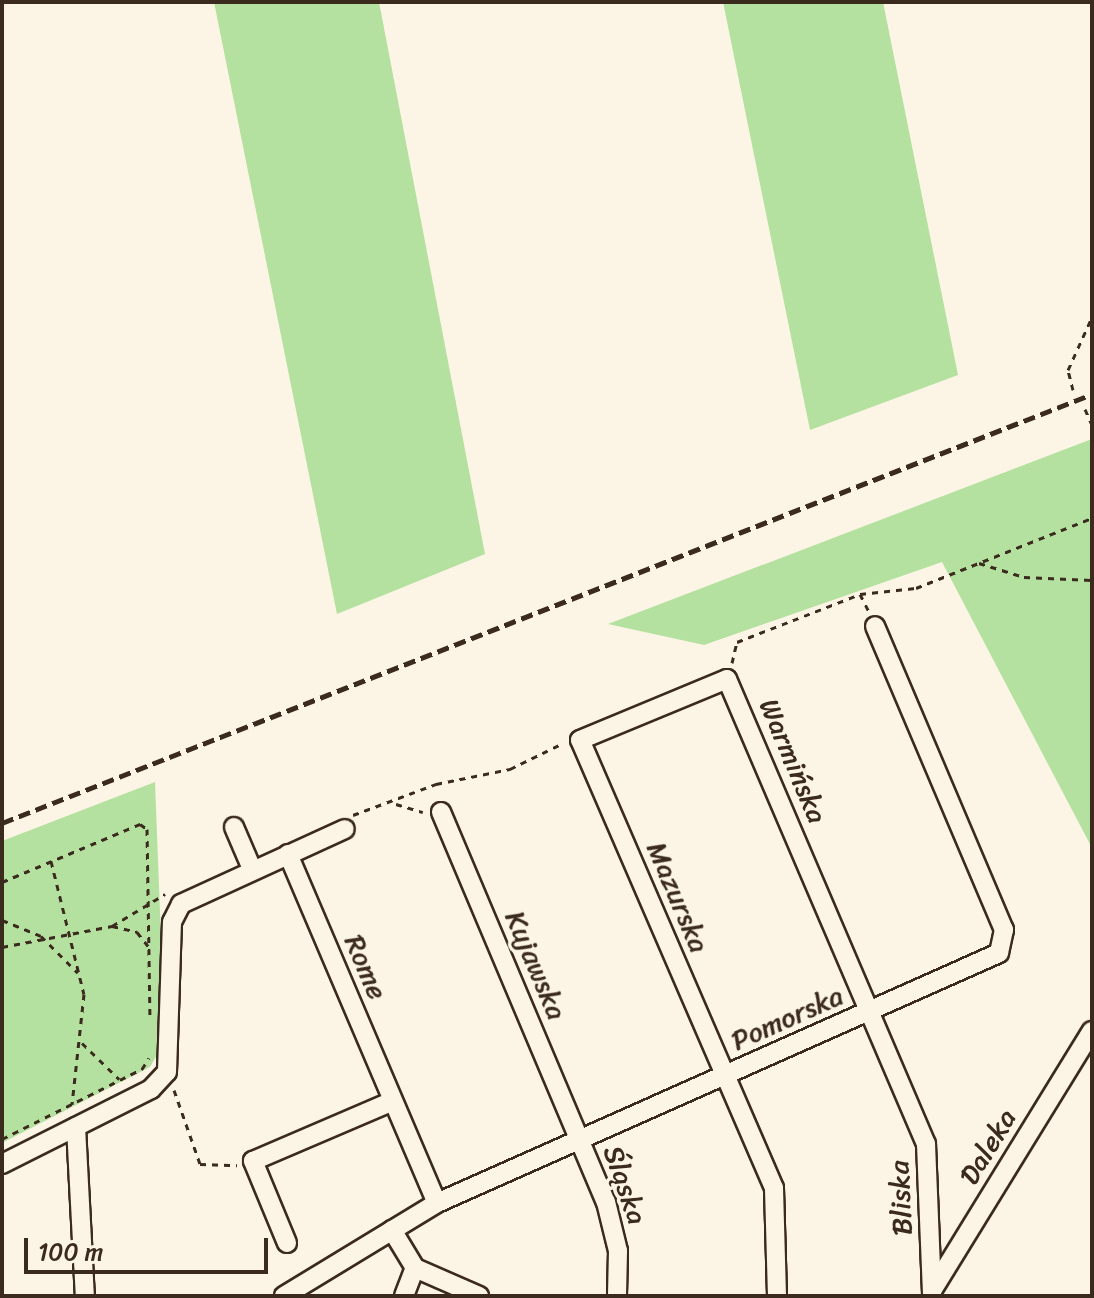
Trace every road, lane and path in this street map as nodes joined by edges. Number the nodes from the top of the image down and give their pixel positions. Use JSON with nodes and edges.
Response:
{"nodes":[{"id":1,"x":1092,"y":317,"type":"edge"},
{"id":2,"x":1073,"y":390,"type":"dead end"},
{"id":3,"x":1085,"y":409,"type":"dead end"},
{"id":4,"x":1092,"y":425,"type":"edge"},
{"id":5,"x":1092,"y":518,"type":"edge"},
{"id":6,"x":979,"y":563,"type":"junction"},
{"id":7,"x":1092,"y":580,"type":"edge"},
{"id":8,"x":875,"y":626,"type":"dead end"},
{"id":9,"x":727,"y":679,"type":"junction"},
{"id":10,"x":580,"y":740,"type":"junction"},
{"id":11,"x":395,"y":803,"type":"junction"},
{"id":12,"x":436,"y":813,"type":"joint"},
{"id":13,"x":343,"y":824,"type":"joint"},
{"id":14,"x":234,"y":827,"type":"dead end"},
{"id":15,"x":288,"y":854,"type":"junction"},
{"id":16,"x":51,"y":861,"type":"junction"},
{"id":17,"x":252,"y":869,"type":"junction"},
{"id":18,"x":2,"y":882,"type":"edge"},
{"id":19,"x":2,"y":920,"type":"edge"},
{"id":20,"x":112,"y":926,"type":"dead end"},
{"id":21,"x":149,"y":947,"type":"junction"},
{"id":22,"x":78,"y":973,"type":"junction"},
{"id":23,"x":871,"y":1011,"type":"junction"},
{"id":24,"x":150,"y":1023,"type":"dead end"},
{"id":25,"x":1092,"y":1031,"type":"edge"},
{"id":26,"x":82,"y":1043,"type":"junction"},
{"id":27,"x":151,"y":1054,"type":"dead end"},
{"id":28,"x":725,"y":1076,"type":"junction"},
{"id":29,"x":120,"y":1080,"type":"junction"},
{"id":30,"x":173,"y":1086,"type":"dead end"},
{"id":31,"x":393,"y":1101,"type":"junction"},
{"id":32,"x":72,"y":1104,"type":"junction"},
{"id":33,"x":76,"y":1127,"type":"junction"},
{"id":34,"x":2,"y":1139,"type":"edge"},
{"id":35,"x":580,"y":1140,"type":"junction"},
{"id":36,"x":253,"y":1161,"type":"junction"},
{"id":37,"x":2,"y":1164,"type":"edge"},
{"id":38,"x":437,"y":1203,"type":"junction"},
{"id":39,"x":933,"y":1219,"type":"junction"},
{"id":40,"x":971,"y":1229,"type":"junction"},
{"id":41,"x":392,"y":1230,"type":"junction"},
{"id":42,"x":287,"y":1243,"type":"dead end"},
{"id":43,"x":415,"y":1268,"type":"junction"},
{"id":44,"x":932,"y":1294,"type":"edge"},
{"id":45,"x":85,"y":1296,"type":"edge"},
{"id":46,"x":284,"y":1296,"type":"edge"},
{"id":47,"x":404,"y":1296,"type":"edge"},
{"id":48,"x":479,"y":1296,"type":"edge"},
{"id":49,"x":617,"y":1296,"type":"edge"},
{"id":50,"x":777,"y":1296,"type":"edge"}],
"edges":[{"from":1,"to":2,"type":"path"},
{"from":3,"to":4,"type":"path"},
{"from":5,"to":6,"type":"path"},
{"from":6,"to":7,"type":"path"},
{"from":6,"to":9,"type":"path"},
{"from":8,"to":23,"type":"street","name":"Pomorska"},
{"from":9,"to":10,"type":"street","name":"Warmińska"},
{"from":9,"to":23,"type":"street","name":"Warmińska"},
{"from":10,"to":11,"type":"path"},
{"from":10,"to":28,"type":"street","name":"Mazurska"},
{"from":11,"to":12,"type":"path"},
{"from":11,"to":13,"type":"path"},
{"from":12,"to":35,"type":"street","name":"Kujawska"},
{"from":13,"to":15,"type":"street"},
{"from":14,"to":17,"type":"street"},
{"from":15,"to":17,"type":"street"},
{"from":15,"to":31,"type":"street","name":"Rome"},
{"from":16,"to":18,"type":"path"},
{"from":16,"to":21,"type":"path"},
{"from":16,"to":22,"type":"path"},
{"from":17,"to":33,"type":"street"},
{"from":19,"to":22,"type":"path"},
{"from":20,"to":21,"type":"path"},
{"from":21,"to":24,"type":"path"},
{"from":22,"to":26,"type":"path"},
{"from":23,"to":28,"type":"street","name":"Pomorska"},
{"from":23,"to":39,"type":"street","name":"Bliska"},
{"from":25,"to":40,"type":"street","name":"Daleka"},
{"from":26,"to":29,"type":"path"},
{"from":26,"to":32,"type":"path"},
{"from":27,"to":29,"type":"path"},
{"from":28,"to":35,"type":"street","name":"Pomorska"},
{"from":28,"to":50,"type":"street","name":"Mazurska"},
{"from":29,"to":32,"type":"path"},
{"from":30,"to":36,"type":"path"},
{"from":31,"to":36,"type":"street"},
{"from":31,"to":38,"type":"street","name":"Rome"},
{"from":32,"to":34,"type":"path"},
{"from":33,"to":37,"type":"street"},
{"from":33,"to":45,"type":"street"},
{"from":35,"to":38,"type":"street","name":"Pomorska"},
{"from":35,"to":49,"type":"street","name":"Śląska"},
{"from":36,"to":42,"type":"street"},
{"from":38,"to":41,"type":"street","name":"Pomorska"},
{"from":39,"to":40,"type":"street"},
{"from":39,"to":44,"type":"street","name":"Bliska"},
{"from":40,"to":44,"type":"street","name":"Daleka"},
{"from":41,"to":43,"type":"street"},
{"from":41,"to":46,"type":"street","name":"Pomorska"},
{"from":43,"to":47,"type":"street"},
{"from":43,"to":48,"type":"street"}]}
